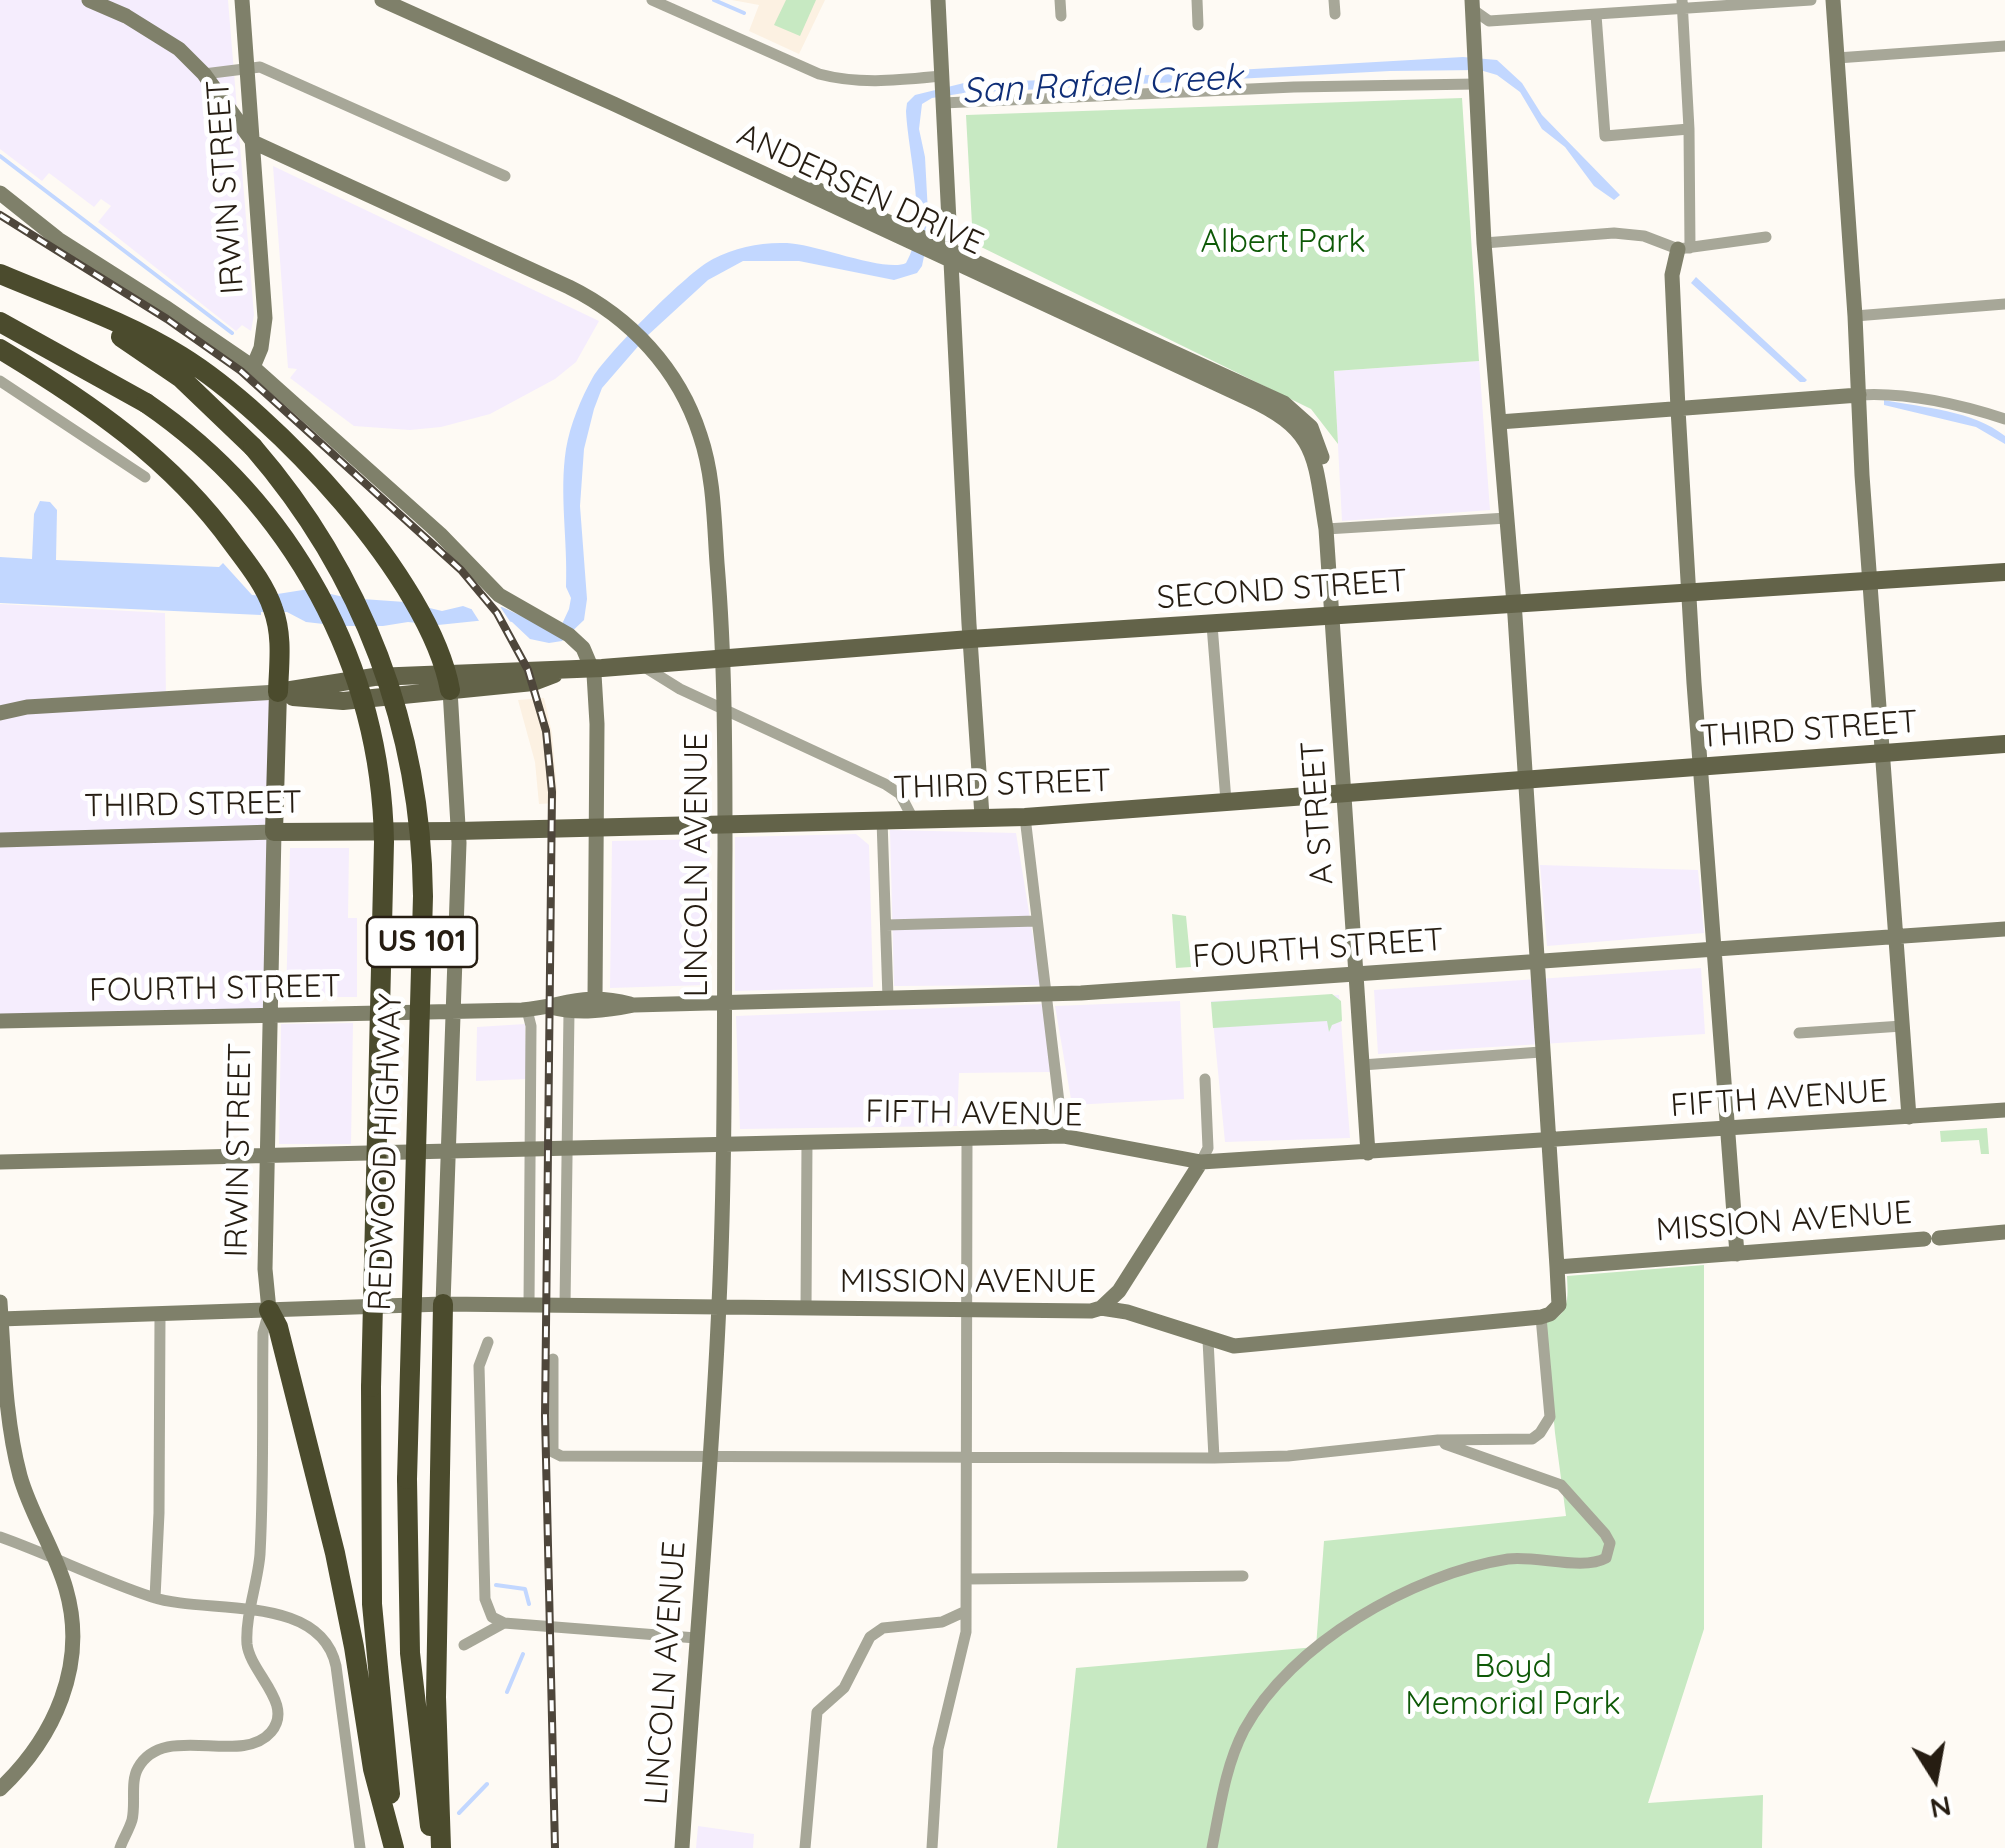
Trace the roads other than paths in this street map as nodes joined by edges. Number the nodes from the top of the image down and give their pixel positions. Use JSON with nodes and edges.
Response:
{"nodes":[{"id":1,"x":89,"y":0,"type":"edge"},
{"id":2,"x":242,"y":0,"type":"edge"},
{"id":3,"x":382,"y":0,"type":"edge"},
{"id":4,"x":404,"y":0,"type":"edge"},
{"id":5,"x":652,"y":0,"type":"edge"},
{"id":6,"x":938,"y":0,"type":"edge"},
{"id":7,"x":1060,"y":0,"type":"edge"},
{"id":8,"x":1197,"y":0,"type":"edge"},
{"id":9,"x":1334,"y":0,"type":"edge"},
{"id":10,"x":1810,"y":0,"type":"edge"},
{"id":11,"x":1833,"y":0,"type":"edge"},
{"id":12,"x":1470,"y":3,"type":"edge"},
{"id":13,"x":1682,"y":5,"type":"edge"},
{"id":14,"x":1335,"y":14,"type":"dead end"},
{"id":15,"x":1596,"y":15,"type":"junction"},
{"id":16,"x":1061,"y":16,"type":"dead end"},
{"id":17,"x":1198,"y":24,"type":"dead end"},
{"id":18,"x":2005,"y":46,"type":"edge"},
{"id":19,"x":1837,"y":58,"type":"junction"},
{"id":20,"x":247,"y":68,"type":"junction"},
{"id":21,"x":204,"y":74,"type":"junction"},
{"id":22,"x":1476,"y":84,"type":"junction"},
{"id":23,"x":942,"y":90,"type":"junction"},
{"id":24,"x":1690,"y":129,"type":"junction"},
{"id":25,"x":252,"y":142,"type":"junction"},
{"id":26,"x":505,"y":176,"type":"dead end"},
{"id":27,"x":0,"y":192,"type":"edge"},
{"id":28,"x":947,"y":208,"type":"junction"},
{"id":29,"x":887,"y":225,"type":"junction"},
{"id":30,"x":1766,"y":237,"type":"dead end"},
{"id":31,"x":931,"y":241,"type":"junction"},
{"id":32,"x":1484,"y":243,"type":"junction"},
{"id":33,"x":1684,"y":248,"type":"junction"},
{"id":34,"x":950,"y":255,"type":"junction"},
{"id":35,"x":0,"y":275,"type":"edge"},
{"id":36,"x":987,"y":280,"type":"junction"},
{"id":37,"x":952,"y":303,"type":"junction"},
{"id":38,"x":2005,"y":304,"type":"edge"},
{"id":39,"x":1855,"y":316,"type":"junction"},
{"id":40,"x":0,"y":322,"type":"edge"},
{"id":41,"x":0,"y":349,"type":"edge"},
{"id":42,"x":253,"y":368,"type":"junction"},
{"id":43,"x":0,"y":381,"type":"edge"},
{"id":44,"x":1858,"y":394,"type":"junction"},
{"id":45,"x":1678,"y":409,"type":"junction"},
{"id":46,"x":2005,"y":419,"type":"edge"},
{"id":47,"x":1500,"y":422,"type":"junction"},
{"id":48,"x":1311,"y":439,"type":"junction"},
{"id":49,"x":145,"y":477,"type":"dead end"},
{"id":50,"x":1507,"y":518,"type":"junction"},
{"id":51,"x":1326,"y":529,"type":"junction"},
{"id":52,"x":2005,"y":572,"type":"edge"},
{"id":53,"x":1870,"y":581,"type":"junction"},
{"id":54,"x":1690,"y":592,"type":"junction"},
{"id":55,"x":1514,"y":604,"type":"junction"},
{"id":56,"x":1332,"y":616,"type":"junction"},
{"id":57,"x":1212,"y":624,"type":"junction"},
{"id":58,"x":970,"y":639,"type":"junction"},
{"id":59,"x":724,"y":658,"type":"junction"},
{"id":60,"x":642,"y":665,"type":"junction"},
{"id":61,"x":593,"y":668,"type":"junction"},
{"id":62,"x":448,"y":682,"type":"junction"},
{"id":63,"x":278,"y":692,"type":"junction"},
{"id":64,"x":726,"y":710,"type":"junction"},
{"id":65,"x":0,"y":712,"type":"edge"},
{"id":66,"x":2005,"y":744,"type":"edge"},
{"id":67,"x":1884,"y":756,"type":"junction"},
{"id":68,"x":1700,"y":769,"type":"junction"},
{"id":69,"x":1524,"y":781,"type":"junction"},
{"id":70,"x":1344,"y":793,"type":"junction"},
{"id":71,"x":1226,"y":801,"type":"junction"},
{"id":72,"x":982,"y":816,"type":"junction"},
{"id":73,"x":1025,"y":816,"type":"junction"},
{"id":74,"x":912,"y":819,"type":"junction"},
{"id":75,"x":882,"y":820,"type":"junction"},
{"id":76,"x":725,"y":823,"type":"junction"},
{"id":77,"x":596,"y":827,"type":"junction"},
{"id":78,"x":458,"y":831,"type":"junction"},
{"id":79,"x":274,"y":832,"type":"junction"},
{"id":80,"x":0,"y":840,"type":"edge"},
{"id":81,"x":1037,"y":921,"type":"junction"},
{"id":82,"x":886,"y":925,"type":"junction"},
{"id":83,"x":2005,"y":929,"type":"edge"},
{"id":84,"x":1897,"y":936,"type":"junction"},
{"id":85,"x":1715,"y":948,"type":"junction"},
{"id":86,"x":1535,"y":962,"type":"junction"},
{"id":87,"x":1356,"y":974,"type":"junction"},
{"id":88,"x":1046,"y":994,"type":"junction"},
{"id":89,"x":595,"y":998,"type":"junction"},
{"id":90,"x":888,"y":998,"type":"junction"},
{"id":91,"x":724,"y":1002,"type":"junction"},
{"id":92,"x":634,"y":1005,"type":"junction"},
{"id":93,"x":550,"y":1007,"type":"junction"},
{"id":94,"x":527,"y":1010,"type":"junction"},
{"id":95,"x":455,"y":1011,"type":"junction"},
{"id":96,"x":569,"y":1012,"type":"junction"},
{"id":97,"x":272,"y":1015,"type":"junction"},
{"id":98,"x":0,"y":1021,"type":"edge"},
{"id":99,"x":1902,"y":1026,"type":"junction"},
{"id":100,"x":1800,"y":1033,"type":"dead end"},
{"id":101,"x":1541,"y":1052,"type":"junction"},
{"id":102,"x":1362,"y":1065,"type":"junction"},
{"id":103,"x":1205,"y":1079,"type":"dead end"},
{"id":104,"x":2005,"y":1110,"type":"edge"},
{"id":105,"x":1908,"y":1117,"type":"junction"},
{"id":106,"x":1728,"y":1130,"type":"junction"},
{"id":107,"x":1062,"y":1136,"type":"junction"},
{"id":108,"x":967,"y":1137,"type":"junction"},
{"id":109,"x":807,"y":1141,"type":"junction"},
{"id":110,"x":1548,"y":1141,"type":"junction"},
{"id":111,"x":723,"y":1144,"type":"junction"},
{"id":112,"x":530,"y":1148,"type":"junction"},
{"id":113,"x":567,"y":1148,"type":"junction"},
{"id":114,"x":449,"y":1151,"type":"junction"},
{"id":115,"x":1368,"y":1153,"type":"junction"},
{"id":116,"x":268,"y":1156,"type":"junction"},
{"id":117,"x":0,"y":1162,"type":"edge"},
{"id":118,"x":1201,"y":1162,"type":"junction"},
{"id":119,"x":2005,"y":1232,"type":"edge"},
{"id":120,"x":1738,"y":1254,"type":"junction"},
{"id":121,"x":1557,"y":1268,"type":"junction"},
{"id":122,"x":0,"y":1302,"type":"edge"},
{"id":123,"x":442,"y":1304,"type":"junction"},
{"id":124,"x":529,"y":1304,"type":"junction"},
{"id":125,"x":565,"y":1305,"type":"junction"},
{"id":126,"x":719,"y":1306,"type":"junction"},
{"id":127,"x":1101,"y":1308,"type":"junction"},
{"id":128,"x":806,"y":1309,"type":"junction"},
{"id":129,"x":269,"y":1310,"type":"junction"},
{"id":130,"x":968,"y":1311,"type":"junction"},
{"id":131,"x":160,"y":1316,"type":"junction"},
{"id":132,"x":1541,"y":1317,"type":"junction"},
{"id":133,"x":1,"y":1320,"type":"edge"},
{"id":134,"x":1208,"y":1340,"type":"junction"},
{"id":135,"x":488,"y":1342,"type":"dead end"},
{"id":136,"x":553,"y":1359,"type":"dead end"},
{"id":137,"x":1438,"y":1440,"type":"junction"},
{"id":138,"x":967,"y":1456,"type":"junction"},
{"id":139,"x":708,"y":1457,"type":"junction"},
{"id":140,"x":1214,"y":1458,"type":"junction"},
{"id":141,"x":0,"y":1537,"type":"edge"},
{"id":142,"x":53,"y":1556,"type":"junction"},
{"id":143,"x":1243,"y":1576,"type":"dead end"},
{"id":144,"x":967,"y":1578,"type":"junction"},
{"id":145,"x":155,"y":1598,"type":"junction"},
{"id":146,"x":253,"y":1607,"type":"junction"},
{"id":147,"x":966,"y":1611,"type":"junction"},
{"id":148,"x":504,"y":1623,"type":"junction"},
{"id":149,"x":696,"y":1638,"type":"junction"},
{"id":150,"x":464,"y":1644,"type":"dead end"},
{"id":151,"x":0,"y":1789,"type":"edge"},
{"id":152,"x":120,"y":1848,"type":"edge"},
{"id":153,"x":360,"y":1848,"type":"edge"},
{"id":154,"x":396,"y":1848,"type":"edge"},
{"id":155,"x":437,"y":1848,"type":"edge"},
{"id":156,"x":682,"y":1848,"type":"edge"},
{"id":157,"x":805,"y":1848,"type":"edge"},
{"id":158,"x":932,"y":1848,"type":"edge"},
{"id":159,"x":1212,"y":1848,"type":"edge"}],
"edges":[{"from":1,"to":21,"type":"street"},
{"from":2,"to":20,"type":"street","name":"IRWIN STREET"},
{"from":3,"to":29,"type":"street","name":"ANDERSEN DRIVE"},
{"from":4,"to":29,"type":"street","name":"ANDERSEN DRIVE"},
{"from":5,"to":23,"type":"street"},
{"from":6,"to":23,"type":"street"},
{"from":7,"to":16,"type":"street"},
{"from":8,"to":17,"type":"street"},
{"from":9,"to":14,"type":"street"},
{"from":10,"to":13,"type":"street"},
{"from":11,"to":19,"type":"street"},
{"from":12,"to":15,"type":"street"},
{"from":12,"to":22,"type":"street"},
{"from":13,"to":15,"type":"street"},
{"from":13,"to":24,"type":"street"},
{"from":15,"to":24,"type":"street"},
{"from":18,"to":19,"type":"street"},
{"from":19,"to":39,"type":"street"},
{"from":20,"to":21,"type":"street"},
{"from":20,"to":25,"type":"street","name":"IRWIN STREET"},
{"from":20,"to":26,"type":"street"},
{"from":21,"to":25,"type":"street"},
{"from":22,"to":23,"type":"street"},
{"from":22,"to":32,"type":"street"},
{"from":23,"to":28,"type":"street"},
{"from":24,"to":33,"type":"street"},
{"from":25,"to":42,"type":"street","name":"IRWIN STREET"},
{"from":25,"to":59,"type":"street","name":"LINCOLN AVENUE"},
{"from":27,"to":42,"type":"street"},
{"from":28,"to":31,"type":"street"},
{"from":28,"to":34,"type":"street"},
{"from":29,"to":31,"type":"street","name":"ANDERSEN DRIVE"},
{"from":29,"to":31,"type":"street","name":"ANDERSEN DRIVE"},
{"from":30,"to":33,"type":"street"},
{"from":31,"to":34,"type":"street","name":"ANDERSEN DRIVE"},
{"from":32,"to":33,"type":"street"},
{"from":32,"to":47,"type":"street"},
{"from":33,"to":45,"type":"street"},
{"from":34,"to":36,"type":"street","name":"ANDERSEN DRIVE"},
{"from":34,"to":37,"type":"street"},
{"from":34,"to":48,"type":"street","name":"ANDERSEN DRIVE"},
{"from":35,"to":62,"type":"highway"},
{"from":35,"to":155,"type":"highway","name":"REDWOOD HIGHWAY","number":"US 101","bridge":true},
{"from":36,"to":37,"type":"street"},
{"from":36,"to":48,"type":"street","name":"ANDERSEN DRIVE"},
{"from":37,"to":58,"type":"street"},
{"from":38,"to":39,"type":"street"},
{"from":39,"to":44,"type":"street"},
{"from":40,"to":154,"type":"highway","name":"REDWOOD HIGHWAY","number":"US 101","bridge":true},
{"from":41,"to":63,"type":"highway"},
{"from":42,"to":61,"type":"street"},
{"from":43,"to":49,"type":"street"},
{"from":44,"to":45,"type":"street"},
{"from":44,"to":46,"type":"street"},
{"from":44,"to":53,"type":"street"},
{"from":45,"to":47,"type":"street"},
{"from":45,"to":54,"type":"street"},
{"from":47,"to":50,"type":"street"},
{"from":48,"to":51,"type":"street","name":"A STREET"},
{"from":50,"to":51,"type":"street"},
{"from":50,"to":55,"type":"street"},
{"from":51,"to":56,"type":"street","name":"A STREET"},
{"from":52,"to":53,"type":"main road","name":"SECOND STREET"},
{"from":53,"to":54,"type":"main road","name":"SECOND STREET"},
{"from":53,"to":67,"type":"street"},
{"from":54,"to":55,"type":"main road","name":"SECOND STREET"},
{"from":54,"to":68,"type":"street"},
{"from":55,"to":56,"type":"main road","name":"SECOND STREET"},
{"from":55,"to":69,"type":"street"},
{"from":56,"to":57,"type":"main road","name":"SECOND STREET"},
{"from":56,"to":70,"type":"street","name":"A STREET"},
{"from":57,"to":58,"type":"main road","name":"SECOND STREET"},
{"from":57,"to":71,"type":"street"},
{"from":58,"to":59,"type":"main road","name":"SECOND STREET"},
{"from":58,"to":72,"type":"street"},
{"from":59,"to":60,"type":"main road","name":"SECOND STREET"},
{"from":59,"to":64,"type":"street","name":"LINCOLN AVENUE"},
{"from":60,"to":61,"type":"main road","name":"SECOND STREET"},
{"from":60,"to":64,"type":"street"},
{"from":61,"to":62,"type":"main road","name":"SECOND STREET"},
{"from":61,"to":77,"type":"street"},
{"from":62,"to":63,"type":"main road","name":"SECOND STREET"},
{"from":62,"to":78,"type":"street"},
{"from":63,"to":65,"type":"street","name":"SECOND STREET"},
{"from":63,"to":79,"type":"main road","name":"IRWIN STREET"},
{"from":64,"to":74,"type":"street"},
{"from":64,"to":76,"type":"street","name":"LINCOLN AVENUE"},
{"from":66,"to":67,"type":"main road","name":"THIRD STREET"},
{"from":67,"to":68,"type":"main road","name":"THIRD STREET"},
{"from":67,"to":84,"type":"street"},
{"from":68,"to":69,"type":"main road","name":"THIRD STREET"},
{"from":68,"to":85,"type":"street"},
{"from":69,"to":70,"type":"main road","name":"THIRD STREET"},
{"from":69,"to":86,"type":"street"},
{"from":70,"to":71,"type":"main road","name":"THIRD STREET"},
{"from":70,"to":87,"type":"street","name":"A STREET"},
{"from":71,"to":73,"type":"main road","name":"THIRD STREET"},
{"from":72,"to":73,"type":"main road","name":"THIRD STREET"},
{"from":72,"to":74,"type":"main road","name":"THIRD STREET"},
{"from":73,"to":81,"type":"street"},
{"from":74,"to":75,"type":"main road","name":"THIRD STREET"},
{"from":75,"to":76,"type":"main road","name":"THIRD STREET"},
{"from":75,"to":82,"type":"street"},
{"from":76,"to":77,"type":"main road","name":"THIRD STREET"},
{"from":76,"to":91,"type":"street","name":"LINCOLN AVENUE"},
{"from":77,"to":78,"type":"main road","name":"THIRD STREET"},
{"from":77,"to":89,"type":"street"},
{"from":78,"to":79,"type":"main road","name":"THIRD STREET"},
{"from":78,"to":95,"type":"street"},
{"from":79,"to":80,"type":"street","name":"THIRD STREET"},
{"from":79,"to":97,"type":"street","name":"IRWIN STREET"},
{"from":81,"to":82,"type":"street"},
{"from":81,"to":88,"type":"street"},
{"from":82,"to":90,"type":"street"},
{"from":83,"to":84,"type":"street","name":"FOURTH STREET"},
{"from":84,"to":85,"type":"street","name":"FOURTH STREET"},
{"from":84,"to":99,"type":"street"},
{"from":85,"to":86,"type":"street","name":"FOURTH STREET"},
{"from":85,"to":106,"type":"street"},
{"from":86,"to":87,"type":"street","name":"FOURTH STREET"},
{"from":86,"to":101,"type":"street"},
{"from":87,"to":88,"type":"street","name":"FOURTH STREET"},
{"from":87,"to":102,"type":"street","name":"A STREET"},
{"from":88,"to":90,"type":"street","name":"FOURTH STREET"},
{"from":88,"to":107,"type":"street"},
{"from":89,"to":92,"type":"street","name":"FOURTH STREET"},
{"from":89,"to":93,"type":"street","name":"FOURTH STREET"},
{"from":90,"to":91,"type":"street","name":"FOURTH STREET"},
{"from":91,"to":92,"type":"street","name":"FOURTH STREET"},
{"from":91,"to":111,"type":"street","name":"LINCOLN AVENUE"},
{"from":92,"to":96,"type":"street","name":"FOURTH STREET"},
{"from":93,"to":94,"type":"street","name":"FOURTH STREET"},
{"from":93,"to":96,"type":"street","name":"FOURTH STREET"},
{"from":94,"to":95,"type":"street","name":"FOURTH STREET"},
{"from":94,"to":112,"type":"street"},
{"from":95,"to":97,"type":"street","name":"FOURTH STREET"},
{"from":95,"to":114,"type":"street"},
{"from":96,"to":113,"type":"street"},
{"from":97,"to":98,"type":"street","name":"FOURTH STREET"},
{"from":97,"to":116,"type":"street","name":"IRWIN STREET"},
{"from":99,"to":100,"type":"street"},
{"from":99,"to":105,"type":"street"},
{"from":101,"to":102,"type":"street"},
{"from":101,"to":110,"type":"street"},
{"from":102,"to":115,"type":"street","name":"A STREET"},
{"from":103,"to":118,"type":"street"},
{"from":104,"to":105,"type":"street","name":"FIFTH AVENUE"},
{"from":105,"to":106,"type":"street","name":"FIFTH AVENUE"},
{"from":106,"to":110,"type":"street","name":"FIFTH AVENUE"},
{"from":106,"to":120,"type":"street"},
{"from":107,"to":108,"type":"street","name":"FIFTH AVENUE"},
{"from":107,"to":118,"type":"street","name":"FIFTH AVENUE"},
{"from":108,"to":109,"type":"street","name":"FIFTH AVENUE"},
{"from":108,"to":130,"type":"street"},
{"from":109,"to":111,"type":"street","name":"FIFTH AVENUE"},
{"from":109,"to":128,"type":"street"},
{"from":110,"to":115,"type":"street","name":"FIFTH AVENUE"},
{"from":110,"to":121,"type":"street"},
{"from":111,"to":113,"type":"street","name":"FIFTH AVENUE"},
{"from":111,"to":126,"type":"street","name":"LINCOLN AVENUE"},
{"from":112,"to":113,"type":"street","name":"FIFTH AVENUE"},
{"from":112,"to":114,"type":"street","name":"FIFTH AVENUE"},
{"from":112,"to":124,"type":"street"},
{"from":113,"to":125,"type":"street"},
{"from":114,"to":116,"type":"street","name":"FIFTH AVENUE"},
{"from":114,"to":123,"type":"street"},
{"from":115,"to":118,"type":"street","name":"FIFTH AVENUE"},
{"from":116,"to":117,"type":"street","name":"FIFTH AVENUE"},
{"from":116,"to":129,"type":"street","name":"IRWIN STREET"},
{"from":118,"to":127,"type":"street"},
{"from":119,"to":120,"type":"street","name":"MISSION AVENUE"},
{"from":120,"to":121,"type":"street","name":"MISSION AVENUE"},
{"from":121,"to":132,"type":"street"},
{"from":122,"to":133,"type":"street"},
{"from":123,"to":124,"type":"street","name":"MISSION AVENUE"},
{"from":123,"to":129,"type":"street","name":"MISSION AVENUE"},
{"from":123,"to":155,"type":"highway"},
{"from":124,"to":125,"type":"street","name":"MISSION AVENUE"},
{"from":125,"to":126,"type":"street","name":"MISSION AVENUE"},
{"from":126,"to":128,"type":"street","name":"MISSION AVENUE"},
{"from":126,"to":139,"type":"street","name":"LINCOLN AVENUE"},
{"from":127,"to":130,"type":"street","name":"MISSION AVENUE"},
{"from":127,"to":134,"type":"street","name":"MISSION AVENUE"},
{"from":128,"to":130,"type":"street","name":"MISSION AVENUE"},
{"from":129,"to":131,"type":"street","name":"MISSION AVENUE"},
{"from":129,"to":146,"type":"street","name":"IRWIN STREET"},
{"from":129,"to":154,"type":"highway"},
{"from":130,"to":138,"type":"street"},
{"from":131,"to":133,"type":"street","name":"MISSION AVENUE"},
{"from":131,"to":145,"type":"street"},
{"from":132,"to":134,"type":"street","name":"MISSION AVENUE"},
{"from":132,"to":137,"type":"street"},
{"from":133,"to":142,"type":"street"},
{"from":134,"to":140,"type":"street"},
{"from":135,"to":148,"type":"street"},
{"from":136,"to":139,"type":"street"},
{"from":137,"to":140,"type":"street"},
{"from":137,"to":159,"type":"street"},
{"from":138,"to":139,"type":"street"},
{"from":138,"to":140,"type":"street"},
{"from":138,"to":144,"type":"street"},
{"from":139,"to":149,"type":"street","name":"LINCOLN AVENUE"},
{"from":141,"to":142,"type":"street"},
{"from":142,"to":145,"type":"street"},
{"from":142,"to":151,"type":"street"},
{"from":143,"to":144,"type":"street"},
{"from":144,"to":147,"type":"street"},
{"from":145,"to":146,"type":"street"},
{"from":146,"to":152,"type":"street","name":"IRWIN STREET"},
{"from":146,"to":153,"type":"street"},
{"from":147,"to":157,"type":"street"},
{"from":147,"to":158,"type":"street"},
{"from":148,"to":149,"type":"street"},
{"from":148,"to":150,"type":"street"},
{"from":149,"to":156,"type":"street","name":"LINCOLN AVENUE"}]}
